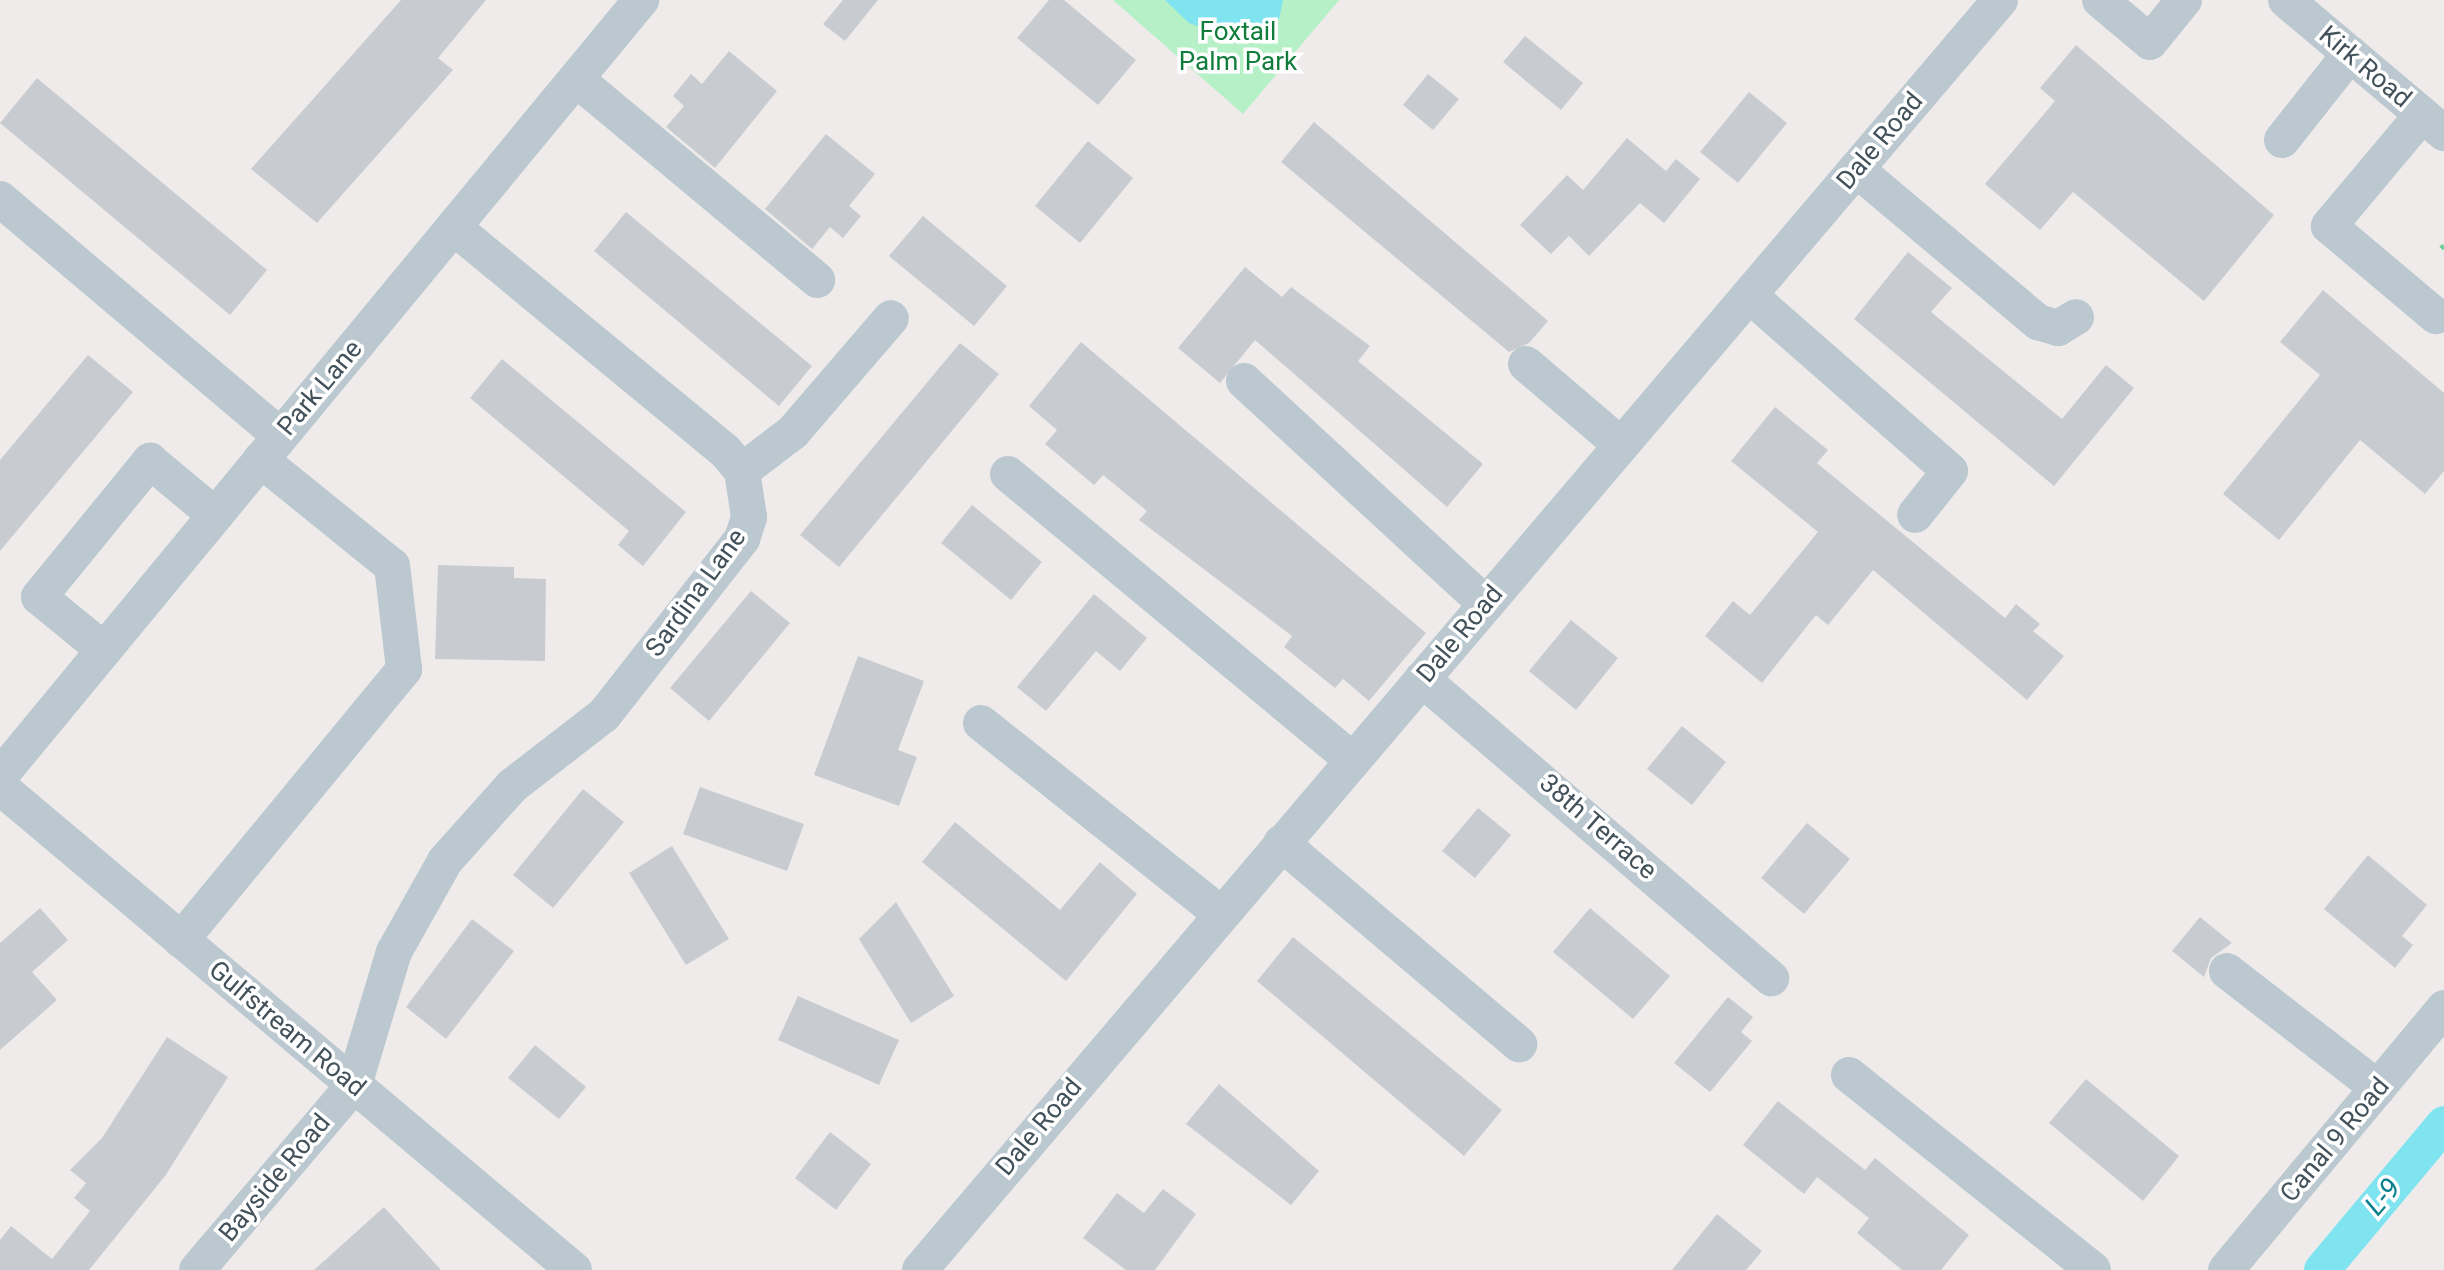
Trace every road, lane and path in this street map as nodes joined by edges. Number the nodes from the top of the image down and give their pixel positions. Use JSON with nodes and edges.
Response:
{"nodes":[{"id":1,"x":641,"y":0,"type":"edge"},
{"id":2,"x":2000,"y":0,"type":"edge"},
{"id":3,"x":2100,"y":0,"type":"edge"},
{"id":4,"x":2184,"y":0,"type":"edge"},
{"id":5,"x":2296,"y":4,"type":"edge"},
{"id":6,"x":2350,"y":54,"type":"junction"},
{"id":7,"x":576,"y":79,"type":"junction"},
{"id":8,"x":2433,"y":124,"type":"edge"},
{"id":9,"x":2282,"y":140,"type":"dead end"},
{"id":10,"x":1856,"y":169,"type":"junction"},
{"id":11,"x":0,"y":199,"type":"edge"},
{"id":12,"x":453,"y":227,"type":"junction"},
{"id":13,"x":817,"y":280,"type":"dead end"},
{"id":14,"x":1749,"y":295,"type":"junction"},
{"id":15,"x":2436,"y":316,"type":"dead end"},
{"id":16,"x":2076,"y":317,"type":"dead end"},
{"id":17,"x":891,"y":318,"type":"dead end"},
{"id":18,"x":1526,"y":364,"type":"dead end"},
{"id":19,"x":1244,"y":381,"type":"dead end"},
{"id":20,"x":1621,"y":445,"type":"junction"},
{"id":21,"x":271,"y":448,"type":"junction"},
{"id":22,"x":742,"y":471,"type":"junction"},
{"id":23,"x":1008,"y":474,"type":"dead end"},
{"id":24,"x":215,"y":515,"type":"junction"},
{"id":25,"x":1915,"y":515,"type":"dead end"},
{"id":26,"x":1486,"y":604,"type":"junction"},
{"id":27,"x":104,"y":650,"type":"junction"},
{"id":28,"x":1422,"y":679,"type":"junction"},
{"id":29,"x":981,"y":723,"type":"dead end"},
{"id":30,"x":1352,"y":760,"type":"junction"},
{"id":31,"x":0,"y":776,"type":"edge"},
{"id":32,"x":0,"y":787,"type":"edge"},
{"id":33,"x":1281,"y":843,"type":"junction"},
{"id":34,"x":1221,"y":914,"type":"junction"},
{"id":35,"x":181,"y":940,"type":"junction"},
{"id":36,"x":2227,"y":971,"type":"dead end"},
{"id":37,"x":1771,"y":978,"type":"dead end"},
{"id":38,"x":2444,"y":1008,"type":"edge"},
{"id":39,"x":1519,"y":1044,"type":"dead end"},
{"id":40,"x":1849,"y":1075,"type":"dead end"},
{"id":41,"x":354,"y":1085,"type":"junction"},
{"id":42,"x":2378,"y":1088,"type":"junction"},
{"id":43,"x":197,"y":1270,"type":"edge"},
{"id":44,"x":574,"y":1270,"type":"edge"},
{"id":45,"x":920,"y":1270,"type":"edge"},
{"id":46,"x":2093,"y":1270,"type":"edge"},
{"id":47,"x":2226,"y":1270,"type":"edge"}],
"edges":[{"from":1,"to":7,"type":"street","name":"Park Lane"},
{"from":2,"to":10,"type":"street","name":"Dale Road"},
{"from":3,"to":4,"type":"street"},
{"from":5,"to":6,"type":"street","name":"Kirk Road"},
{"from":6,"to":8,"type":"street","name":"Kirk Road"},
{"from":6,"to":9,"type":"street"},
{"from":7,"to":12,"type":"street","name":"Park Lane"},
{"from":7,"to":13,"type":"street"},
{"from":8,"to":15,"type":"street"},
{"from":10,"to":14,"type":"street","name":"Dale Road"},
{"from":10,"to":16,"type":"street"},
{"from":11,"to":21,"type":"street"},
{"from":12,"to":21,"type":"street","name":"Park Lane"},
{"from":12,"to":22,"type":"street"},
{"from":14,"to":20,"type":"street","name":"Dale Road"},
{"from":14,"to":25,"type":"street"},
{"from":17,"to":22,"type":"street"},
{"from":18,"to":20,"type":"street"},
{"from":19,"to":26,"type":"street"},
{"from":20,"to":26,"type":"street","name":"Dale Road"},
{"from":21,"to":24,"type":"street","name":"Park Lane"},
{"from":21,"to":35,"type":"street"},
{"from":22,"to":41,"type":"street","name":"Sardina Lane"},
{"from":23,"to":30,"type":"street"},
{"from":24,"to":27,"type":"street","name":"Park Lane"},
{"from":24,"to":27,"type":"street"},
{"from":26,"to":28,"type":"street","name":"Dale Road"},
{"from":27,"to":31,"type":"street","name":"Park Lane"},
{"from":28,"to":30,"type":"street","name":"Dale Road"},
{"from":28,"to":37,"type":"street","name":"38th Terrace"},
{"from":29,"to":34,"type":"street"},
{"from":30,"to":33,"type":"street","name":"Dale Road"},
{"from":32,"to":35,"type":"street","name":"Gulfstream Road"},
{"from":33,"to":34,"type":"street","name":"Dale Road"},
{"from":33,"to":39,"type":"street"},
{"from":34,"to":45,"type":"street","name":"Dale Road"},
{"from":35,"to":41,"type":"street","name":"Gulfstream Road"},
{"from":36,"to":42,"type":"street"},
{"from":38,"to":42,"type":"street","name":"Canal 9 Road"},
{"from":40,"to":46,"type":"street"},
{"from":41,"to":43,"type":"street","name":"Bayside Road"},
{"from":41,"to":44,"type":"street","name":"Gulfstream Road"},
{"from":42,"to":47,"type":"street","name":"Canal 9 Road"}]}
